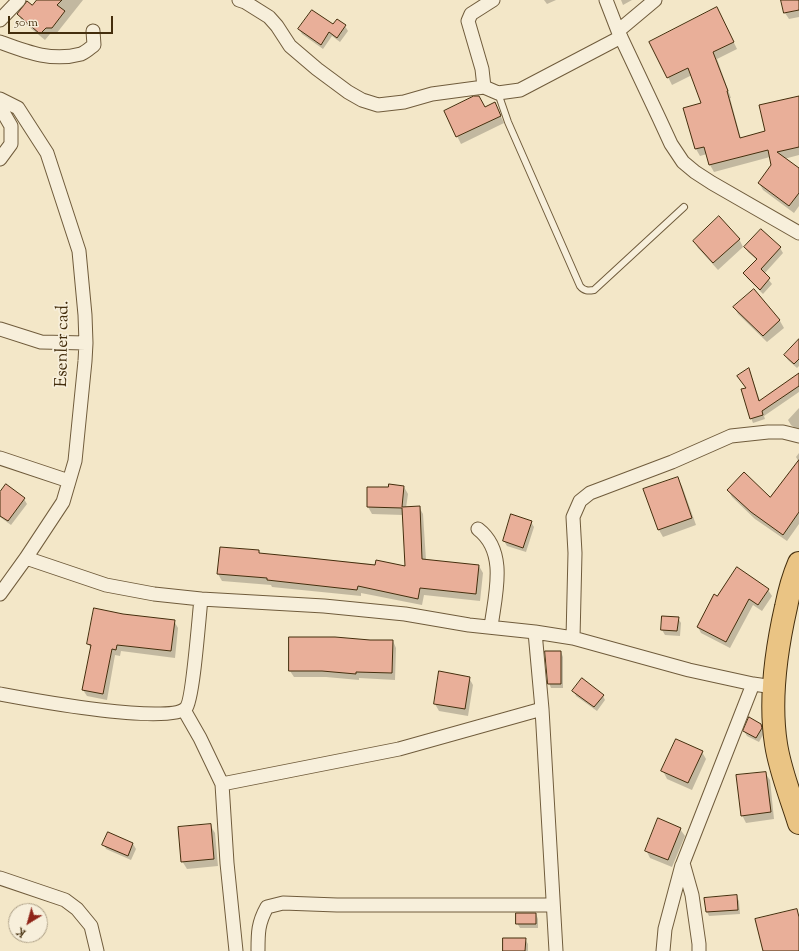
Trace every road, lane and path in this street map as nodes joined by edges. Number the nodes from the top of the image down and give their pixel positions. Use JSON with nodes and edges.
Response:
{"nodes":[{"id":1,"x":19,"y":0,"type":"edge"},
{"id":2,"x":239,"y":0,"type":"edge"},
{"id":3,"x":493,"y":0,"type":"edge"},
{"id":4,"x":606,"y":0,"type":"edge"},
{"id":5,"x":655,"y":0,"type":"edge"},
{"id":6,"x":0,"y":20,"type":"edge"},
{"id":7,"x":93,"y":31,"type":"dead end"},
{"id":8,"x":620,"y":34,"type":"junction"},
{"id":9,"x":0,"y":42,"type":"edge"},
{"id":10,"x":484,"y":87,"type":"junction"},
{"id":11,"x":498,"y":93,"type":"junction"},
{"id":12,"x":0,"y":99,"type":"edge"},
{"id":13,"x":0,"y":107,"type":"edge"},
{"id":14,"x":0,"y":158,"type":"edge"},
{"id":15,"x":684,"y":207,"type":"dead end"},
{"id":16,"x":799,"y":233,"type":"edge"},
{"id":17,"x":0,"y":329,"type":"edge"},
{"id":18,"x":86,"y":343,"type":"junction"},
{"id":19,"x":799,"y":436,"type":"edge"},
{"id":20,"x":0,"y":458,"type":"edge"},
{"id":21,"x":68,"y":481,"type":"junction"},
{"id":22,"x":478,"y":529,"type":"dead end"},
{"id":23,"x":26,"y":558,"type":"junction"},
{"id":24,"x":799,"y":563,"type":"edge"},
{"id":25,"x":0,"y":594,"type":"edge"},
{"id":26,"x":201,"y":599,"type":"junction"},
{"id":27,"x":491,"y":627,"type":"junction"},
{"id":28,"x":535,"y":632,"type":"junction"},
{"id":29,"x":573,"y":638,"type":"junction"},
{"id":30,"x":752,"y":684,"type":"junction"},
{"id":31,"x":774,"y":687,"type":"junction"},
{"id":32,"x":0,"y":694,"type":"edge"},
{"id":33,"x":542,"y":709,"type":"junction"},
{"id":34,"x":184,"y":710,"type":"junction"},
{"id":35,"x":222,"y":784,"type":"junction"},
{"id":36,"x":799,"y":823,"type":"edge"},
{"id":37,"x":683,"y":863,"type":"junction"},
{"id":38,"x":0,"y":878,"type":"edge"},
{"id":39,"x":553,"y":905,"type":"junction"},
{"id":40,"x":258,"y":950,"type":"edge"},
{"id":41,"x":97,"y":951,"type":"edge"},
{"id":42,"x":236,"y":951,"type":"edge"},
{"id":43,"x":556,"y":951,"type":"edge"},
{"id":44,"x":662,"y":951,"type":"edge"},
{"id":45,"x":698,"y":951,"type":"edge"}],
"edges":[{"from":1,"to":6,"type":"street"},
{"from":2,"to":10,"type":"street"},
{"from":3,"to":10,"type":"street"},
{"from":4,"to":8,"type":"street"},
{"from":5,"to":8,"type":"street"},
{"from":7,"to":9,"type":"street"},
{"from":8,"to":11,"type":"street"},
{"from":8,"to":16,"type":"street"},
{"from":10,"to":11,"type":"street"},
{"from":11,"to":15,"type":"lane"},
{"from":12,"to":18,"type":"street","name":"Esenler cad."},
{"from":13,"to":14,"type":"street"},
{"from":17,"to":18,"type":"street"},
{"from":18,"to":21,"type":"street","name":"Esenler cad."},
{"from":19,"to":29,"type":"street"},
{"from":20,"to":21,"type":"street"},
{"from":21,"to":23,"type":"street","name":"Esenler cad."},
{"from":22,"to":27,"type":"street"},
{"from":23,"to":25,"type":"street","name":"Esenler cad."},
{"from":23,"to":26,"type":"street"},
{"from":24,"to":31,"type":"highway"},
{"from":26,"to":27,"type":"street"},
{"from":26,"to":34,"type":"street"},
{"from":27,"to":28,"type":"street"},
{"from":28,"to":29,"type":"street"},
{"from":28,"to":33,"type":"street"},
{"from":29,"to":30,"type":"street"},
{"from":30,"to":31,"type":"street"},
{"from":30,"to":37,"type":"street"},
{"from":31,"to":36,"type":"highway"},
{"from":32,"to":34,"type":"street"},
{"from":33,"to":35,"type":"street"},
{"from":33,"to":39,"type":"street"},
{"from":34,"to":35,"type":"street"},
{"from":35,"to":42,"type":"street"},
{"from":37,"to":44,"type":"street"},
{"from":37,"to":45,"type":"street"},
{"from":38,"to":41,"type":"street"},
{"from":39,"to":40,"type":"street"},
{"from":39,"to":43,"type":"street"}]}
